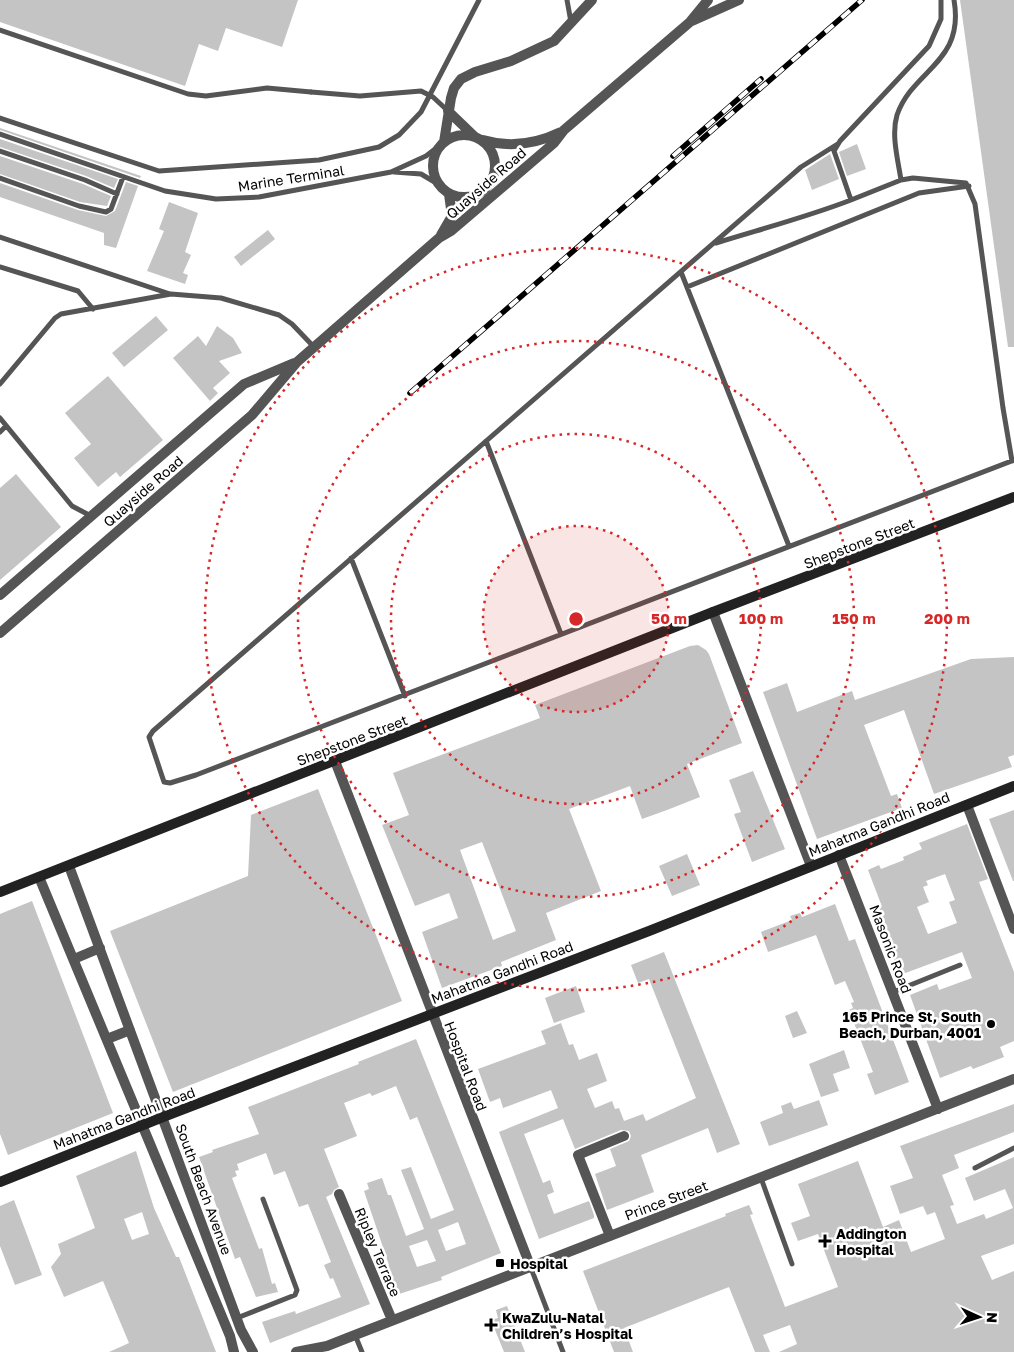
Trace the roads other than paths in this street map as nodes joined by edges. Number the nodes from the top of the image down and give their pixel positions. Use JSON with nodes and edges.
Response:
{"nodes":[{"id":1,"x":479,"y":0,"type":"edge"},
{"id":2,"x":567,"y":0,"type":"edge"},
{"id":3,"x":592,"y":0,"type":"edge"},
{"id":4,"x":708,"y":0,"type":"edge"},
{"id":5,"x":739,"y":0,"type":"edge"},
{"id":6,"x":941,"y":0,"type":"edge"},
{"id":7,"x":954,"y":0,"type":"edge"},
{"id":8,"x":690,"y":22,"type":"junction"},
{"id":9,"x":568,"y":26,"type":"junction"},
{"id":10,"x":0,"y":30,"type":"edge"},
{"id":11,"x":448,"y":111,"type":"junction"},
{"id":12,"x":0,"y":118,"type":"edge"},
{"id":13,"x":564,"y":130,"type":"junction"},
{"id":14,"x":0,"y":134,"type":"edge"},
{"id":15,"x":477,"y":138,"type":"junction"},
{"id":16,"x":442,"y":144,"type":"junction"},
{"id":17,"x":836,"y":145,"type":"junction"},
{"id":18,"x":0,"y":150,"type":"edge"},
{"id":19,"x":391,"y":172,"type":"junction"},
{"id":20,"x":123,"y":177,"type":"junction"},
{"id":21,"x":0,"y":178,"type":"edge"},
{"id":22,"x":901,"y":180,"type":"junction"},
{"id":23,"x":438,"y":184,"type":"junction"},
{"id":24,"x":501,"y":186,"type":"junction"},
{"id":25,"x":968,"y":186,"type":"junction"},
{"id":26,"x":481,"y":193,"type":"junction"},
{"id":27,"x":117,"y":194,"type":"junction"},
{"id":28,"x":449,"y":194,"type":"junction"},
{"id":29,"x":851,"y":200,"type":"junction"},
{"id":30,"x":473,"y":212,"type":"junction"},
{"id":31,"x":0,"y":237,"type":"edge"},
{"id":32,"x":439,"y":238,"type":"junction"},
{"id":33,"x":712,"y":244,"type":"junction"},
{"id":34,"x":0,"y":267,"type":"edge"},
{"id":35,"x":681,"y":272,"type":"junction"},
{"id":36,"x":687,"y":287,"type":"junction"},
{"id":37,"x":171,"y":294,"type":"junction"},
{"id":38,"x":94,"y":310,"type":"junction"},
{"id":39,"x":314,"y":347,"type":"junction"},
{"id":40,"x":297,"y":362,"type":"junction"},
{"id":41,"x":0,"y":384,"type":"edge"},
{"id":42,"x":0,"y":418,"type":"edge"},
{"id":43,"x":6,"y":426,"type":"junction"},
{"id":44,"x":0,"y":432,"type":"edge"},
{"id":45,"x":486,"y":441,"type":"junction"},
{"id":46,"x":1013,"y":460,"type":"edge"},
{"id":47,"x":1014,"y":498,"type":"edge"},
{"id":48,"x":92,"y":517,"type":"junction"},
{"id":49,"x":788,"y":546,"type":"junction"},
{"id":50,"x":351,"y":558,"type":"junction"},
{"id":51,"x":0,"y":595,"type":"edge"},
{"id":52,"x":713,"y":612,"type":"junction"},
{"id":53,"x":0,"y":633,"type":"edge"},
{"id":54,"x":560,"y":634,"type":"junction"},
{"id":55,"x":405,"y":696,"type":"junction"},
{"id":56,"x":335,"y":762,"type":"junction"},
{"id":57,"x":1014,"y":786,"type":"edge"},
{"id":58,"x":966,"y":805,"type":"junction"},
{"id":59,"x":839,"y":856,"type":"junction"},
{"id":60,"x":69,"y":866,"type":"junction"},
{"id":61,"x":811,"y":866,"type":"junction"},
{"id":62,"x":40,"y":877,"type":"junction"},
{"id":63,"x":0,"y":892,"type":"edge"},
{"id":64,"x":1014,"y":929,"type":"edge"},
{"id":65,"x":100,"y":948,"type":"junction"},
{"id":66,"x":74,"y":959,"type":"junction"},
{"id":67,"x":960,"y":965,"type":"dead end"},
{"id":68,"x":892,"y":992,"type":"junction"},
{"id":69,"x":431,"y":1015,"type":"junction"},
{"id":70,"x":130,"y":1030,"type":"junction"},
{"id":71,"x":107,"y":1039,"type":"junction"},
{"id":72,"x":1014,"y":1079,"type":"edge"},
{"id":73,"x":938,"y":1109,"type":"junction"},
{"id":74,"x":163,"y":1117,"type":"junction"},
{"id":75,"x":143,"y":1125,"type":"junction"},
{"id":76,"x":624,"y":1136,"type":"dead end"},
{"id":77,"x":1014,"y":1148,"type":"edge"},
{"id":78,"x":975,"y":1168,"type":"dead end"},
{"id":79,"x":761,"y":1178,"type":"junction"},
{"id":80,"x":0,"y":1182,"type":"edge"},
{"id":81,"x":339,"y":1194,"type":"dead end"},
{"id":82,"x":263,"y":1199,"type":"dead end"},
{"id":83,"x":610,"y":1236,"type":"junction"},
{"id":84,"x":792,"y":1264,"type":"dead end"},
{"id":85,"x":531,"y":1268,"type":"junction"},
{"id":86,"x":236,"y":1318,"type":"junction"},
{"id":87,"x":392,"y":1320,"type":"junction"},
{"id":88,"x":355,"y":1335,"type":"junction"},
{"id":89,"x":327,"y":1346,"type":"junction"},
{"id":90,"x":234,"y":1352,"type":"edge"},
{"id":91,"x":253,"y":1352,"type":"edge"},
{"id":92,"x":296,"y":1352,"type":"edge"},
{"id":93,"x":317,"y":1352,"type":"edge"},
{"id":94,"x":362,"y":1352,"type":"edge"},
{"id":95,"x":563,"y":1352,"type":"edge"}],
"edges":[{"from":1,"to":12,"type":"lane"},
{"from":2,"to":9,"type":"lane"},
{"from":3,"to":9,"type":"street"},
{"from":4,"to":8,"type":"street","name":"Quayside Road"},
{"from":5,"to":8,"type":"street","name":"Quayside Road"},
{"from":6,"to":17,"type":"lane"},
{"from":7,"to":22,"type":"lane"},
{"from":8,"to":13,"type":"street","name":"Quayside Road"},
{"from":9,"to":11,"type":"street"},
{"from":10,"to":11,"type":"lane","bridge":true},
{"from":11,"to":15,"type":"street"},
{"from":11,"to":16,"type":"street"},
{"from":13,"to":15,"type":"street"},
{"from":13,"to":24,"type":"street","name":"Quayside Road"},
{"from":14,"to":20,"type":"lane","name":"Marine Terminal"},
{"from":15,"to":16,"type":"street"},
{"from":15,"to":26,"type":"street"},
{"from":16,"to":19,"type":"lane","name":"Marine Terminal"},
{"from":16,"to":23,"type":"street"},
{"from":17,"to":29,"type":"lane"},
{"from":17,"to":33,"type":"lane"},
{"from":18,"to":27,"type":"lane"},
{"from":19,"to":20,"type":"lane","name":"Marine Terminal"},
{"from":19,"to":23,"type":"lane"},
{"from":20,"to":27,"type":"lane"},
{"from":21,"to":27,"type":"lane"},
{"from":22,"to":25,"type":"lane"},
{"from":22,"to":29,"type":"lane"},
{"from":23,"to":28,"type":"street"},
{"from":24,"to":26,"type":"street"},
{"from":24,"to":30,"type":"street","name":"Quayside Road"},
{"from":25,"to":36,"type":"lane"},
{"from":25,"to":46,"type":"lane"},
{"from":26,"to":28,"type":"street"},
{"from":26,"to":30,"type":"street"},
{"from":28,"to":32,"type":"street"},
{"from":29,"to":33,"type":"lane"},
{"from":30,"to":32,"type":"street","name":"Quayside Road"},
{"from":31,"to":37,"type":"lane"},
{"from":32,"to":39,"type":"street","name":"Quayside Road"},
{"from":33,"to":35,"type":"lane"},
{"from":34,"to":38,"type":"lane"},
{"from":35,"to":36,"type":"lane"},
{"from":35,"to":45,"type":"lane"},
{"from":36,"to":49,"type":"lane"},
{"from":37,"to":38,"type":"lane"},
{"from":37,"to":39,"type":"lane"},
{"from":38,"to":41,"type":"lane"},
{"from":39,"to":40,"type":"street","name":"Quayside Road"},
{"from":40,"to":48,"type":"street","name":"Quayside Road"},
{"from":40,"to":53,"type":"street","name":"Quayside Road"},
{"from":42,"to":43,"type":"lane"},
{"from":43,"to":44,"type":"lane"},
{"from":43,"to":48,"type":"lane"},
{"from":45,"to":50,"type":"lane"},
{"from":45,"to":54,"type":"lane"},
{"from":46,"to":49,"type":"lane"},
{"from":47,"to":52,"type":"main road","name":"Shepstone Street"},
{"from":48,"to":51,"type":"street","name":"Quayside Road"},
{"from":49,"to":54,"type":"lane"},
{"from":50,"to":55,"type":"lane"},
{"from":50,"to":55,"type":"lane"},
{"from":52,"to":56,"type":"main road","name":"Shepstone Street"},
{"from":52,"to":61,"type":"street"},
{"from":54,"to":55,"type":"lane"},
{"from":56,"to":60,"type":"main road","name":"Shepstone Street"},
{"from":56,"to":69,"type":"street","name":"Hospital Road"},
{"from":57,"to":58,"type":"main road","name":"Mahatma Gandhi Road"},
{"from":58,"to":59,"type":"main road","name":"Mahatma Gandhi Road"},
{"from":58,"to":64,"type":"street"},
{"from":59,"to":61,"type":"main road","name":"Mahatma Gandhi Road"},
{"from":59,"to":68,"type":"street","name":"Masonic Road"},
{"from":60,"to":62,"type":"main road","name":"Shepstone Street"},
{"from":60,"to":65,"type":"street","name":"South Beach Avenue"},
{"from":61,"to":69,"type":"main road","name":"Mahatma Gandhi Road"},
{"from":62,"to":63,"type":"main road","name":"Shepstone Street"},
{"from":62,"to":66,"type":"street"},
{"from":65,"to":66,"type":"street"},
{"from":65,"to":70,"type":"street","name":"South Beach Avenue"},
{"from":66,"to":71,"type":"street"},
{"from":67,"to":68,"type":"lane"},
{"from":68,"to":73,"type":"street","name":"Masonic Road"},
{"from":69,"to":74,"type":"main road","name":"Mahatma Gandhi Road"},
{"from":69,"to":85,"type":"street","name":"Hospital Road"},
{"from":70,"to":71,"type":"street"},
{"from":70,"to":74,"type":"street","name":"South Beach Avenue"},
{"from":71,"to":75,"type":"street"},
{"from":72,"to":73,"type":"street","name":"Prince Street"},
{"from":73,"to":79,"type":"street","name":"Prince Street"},
{"from":74,"to":75,"type":"main road","name":"Mahatma Gandhi Road"},
{"from":74,"to":86,"type":"street","name":"South Beach Avenue"},
{"from":75,"to":80,"type":"main road","name":"Mahatma Gandhi Road"},
{"from":75,"to":90,"type":"street"},
{"from":76,"to":83,"type":"street"},
{"from":77,"to":78,"type":"lane"},
{"from":79,"to":83,"type":"street","name":"Prince Street"},
{"from":79,"to":84,"type":"lane"},
{"from":81,"to":87,"type":"street","name":"Ripley Terrace"},
{"from":82,"to":86,"type":"lane"},
{"from":83,"to":85,"type":"street","name":"Prince Street"},
{"from":85,"to":87,"type":"street","name":"Prince Street"},
{"from":85,"to":95,"type":"lane","name":"Hospital Road"},
{"from":86,"to":91,"type":"street","name":"South Beach Avenue"},
{"from":87,"to":88,"type":"street","name":"Prince Street"},
{"from":88,"to":89,"type":"street","name":"Prince Street"},
{"from":88,"to":94,"type":"lane"},
{"from":89,"to":92,"type":"street","name":"Prince Street"},
{"from":89,"to":93,"type":"street","name":"Prince Street"}]}
